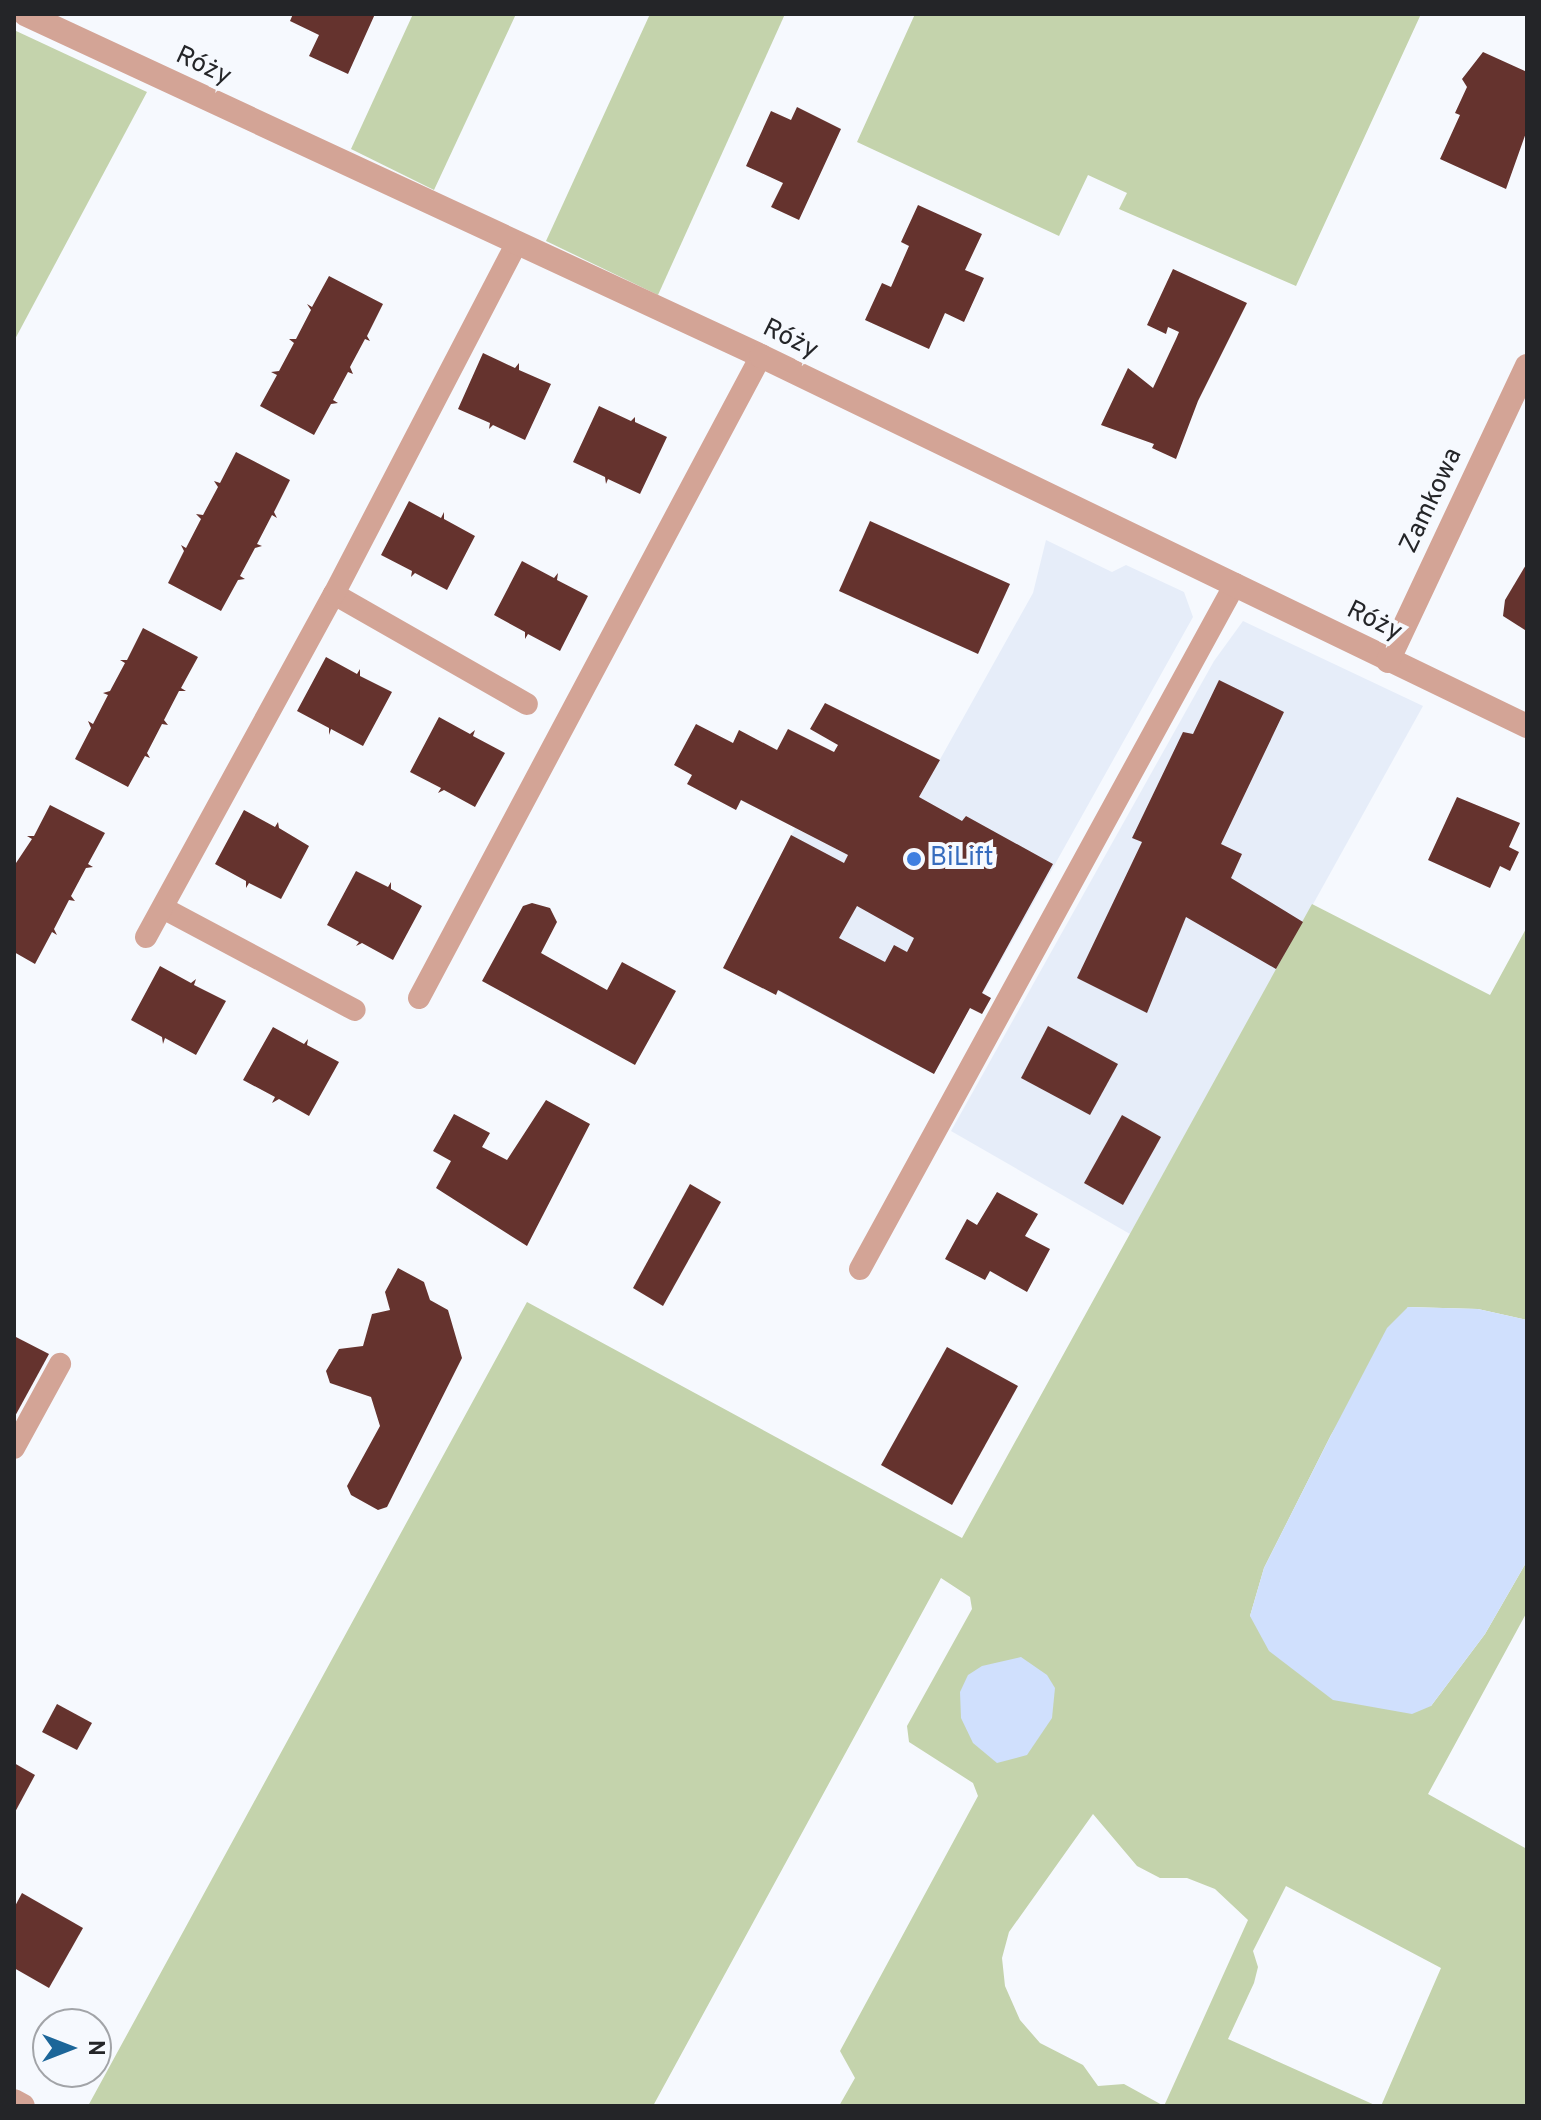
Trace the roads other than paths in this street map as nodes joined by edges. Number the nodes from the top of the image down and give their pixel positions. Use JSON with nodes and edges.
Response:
{"nodes":[{"id":1,"x":25,"y":14,"type":"edge"},
{"id":2,"x":517,"y":243,"type":"junction"},
{"id":3,"x":761,"y":356,"type":"junction"},
{"id":4,"x":1527,"y":366,"type":"edge"},
{"id":5,"x":1235,"y":584,"type":"junction"},
{"id":6,"x":334,"y":594,"type":"junction"},
{"id":7,"x":1388,"y":661,"type":"junction"},
{"id":8,"x":527,"y":704,"type":"dead end"},
{"id":9,"x":1527,"y":726,"type":"edge"},
{"id":10,"x":163,"y":908,"type":"junction"},
{"id":11,"x":146,"y":937,"type":"dead end"},
{"id":12,"x":419,"y":998,"type":"dead end"},
{"id":13,"x":355,"y":1010,"type":"dead end"},
{"id":14,"x":860,"y":1269,"type":"dead end"},
{"id":15,"x":60,"y":1364,"type":"dead end"},
{"id":16,"x":14,"y":1448,"type":"edge"},
{"id":17,"x":14,"y":2101,"type":"edge"},
{"id":18,"x":23,"y":2106,"type":"edge"}],
"edges":[{"from":1,"to":2,"type":"street","name":"Róży"},
{"from":2,"to":3,"type":"street","name":"Róży"},
{"from":2,"to":6,"type":"lane"},
{"from":3,"to":5,"type":"street","name":"Róży"},
{"from":3,"to":12,"type":"lane"},
{"from":4,"to":7,"type":"street","name":"Zamkowa"},
{"from":5,"to":7,"type":"street","name":"Róży"},
{"from":5,"to":14,"type":"lane"},
{"from":6,"to":8,"type":"lane"},
{"from":6,"to":10,"type":"lane"},
{"from":7,"to":9,"type":"street","name":"Róży"},
{"from":10,"to":11,"type":"lane"},
{"from":10,"to":13,"type":"lane"},
{"from":15,"to":16,"type":"lane"},
{"from":17,"to":18,"type":"street"}]}
